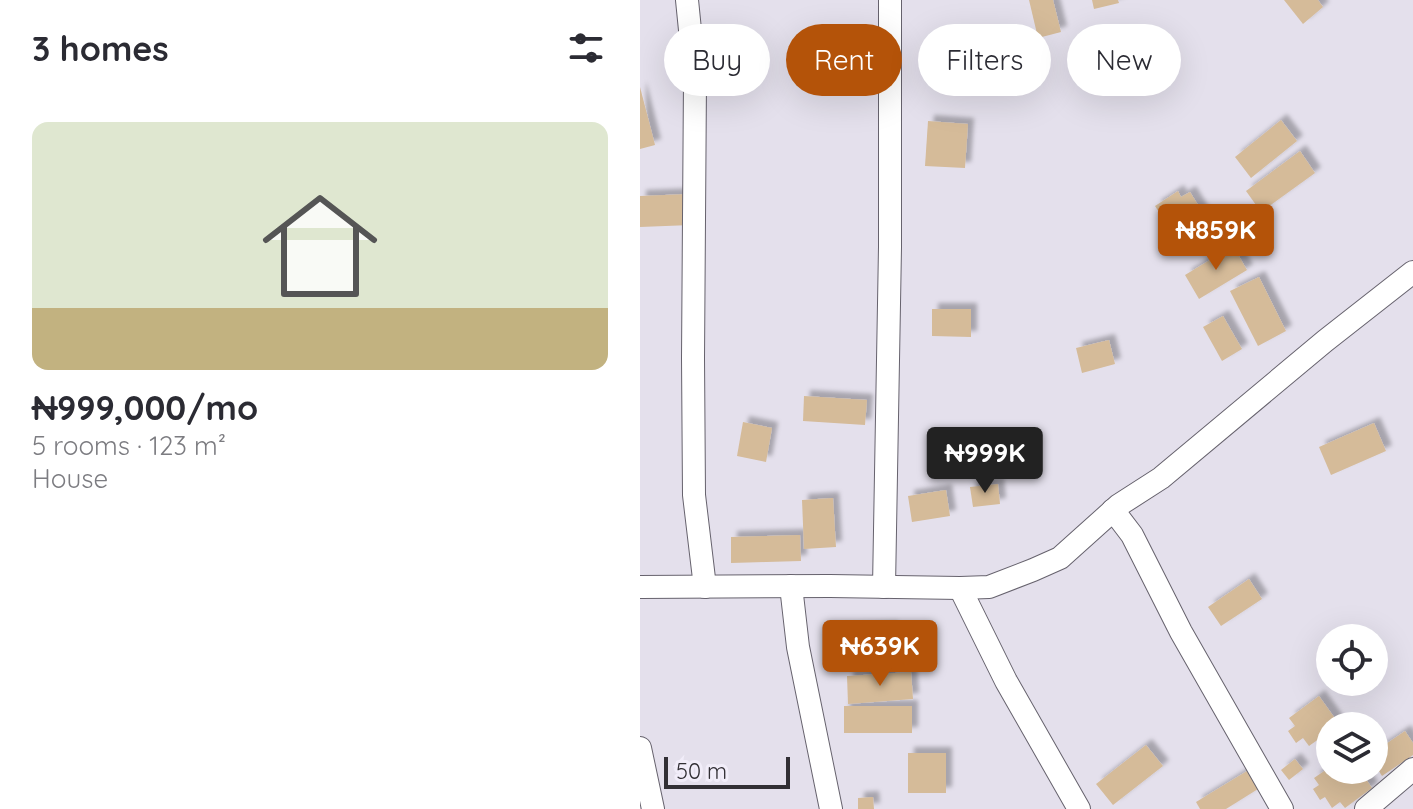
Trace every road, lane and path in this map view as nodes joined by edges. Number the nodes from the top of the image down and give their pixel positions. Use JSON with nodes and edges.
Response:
{"nodes":[{"id":1,"x":687,"y":0,"type":"edge"},
{"id":2,"x":890,"y":0,"type":"edge"},
{"id":3,"x":1413,"y":272,"type":"edge"},
{"id":4,"x":1113,"y":510,"type":"junction"},
{"id":5,"x":791,"y":586,"type":"junction"},
{"id":6,"x":640,"y":587,"type":"edge"},
{"id":7,"x":705,"y":587,"type":"junction"},
{"id":8,"x":884,"y":587,"type":"junction"},
{"id":9,"x":960,"y":588,"type":"junction"},
{"id":10,"x":640,"y":748,"type":"edge"},
{"id":11,"x":1413,"y":769,"type":"edge"},
{"id":12,"x":653,"y":809,"type":"edge"},
{"id":13,"x":831,"y":809,"type":"edge"},
{"id":14,"x":1079,"y":809,"type":"edge"},
{"id":15,"x":1282,"y":809,"type":"edge"},
{"id":16,"x":1366,"y":809,"type":"edge"}],
"edges":[{"from":1,"to":7,"type":"street"},
{"from":2,"to":8,"type":"street"},
{"from":3,"to":4,"type":"street"},
{"from":4,"to":9,"type":"street"},
{"from":4,"to":15,"type":"street"},
{"from":5,"to":7,"type":"street"},
{"from":5,"to":8,"type":"street"},
{"from":5,"to":13,"type":"street"},
{"from":6,"to":7,"type":"street"},
{"from":8,"to":9,"type":"street"},
{"from":9,"to":14,"type":"street"},
{"from":10,"to":12,"type":"street"},
{"from":11,"to":16,"type":"street"}]}
